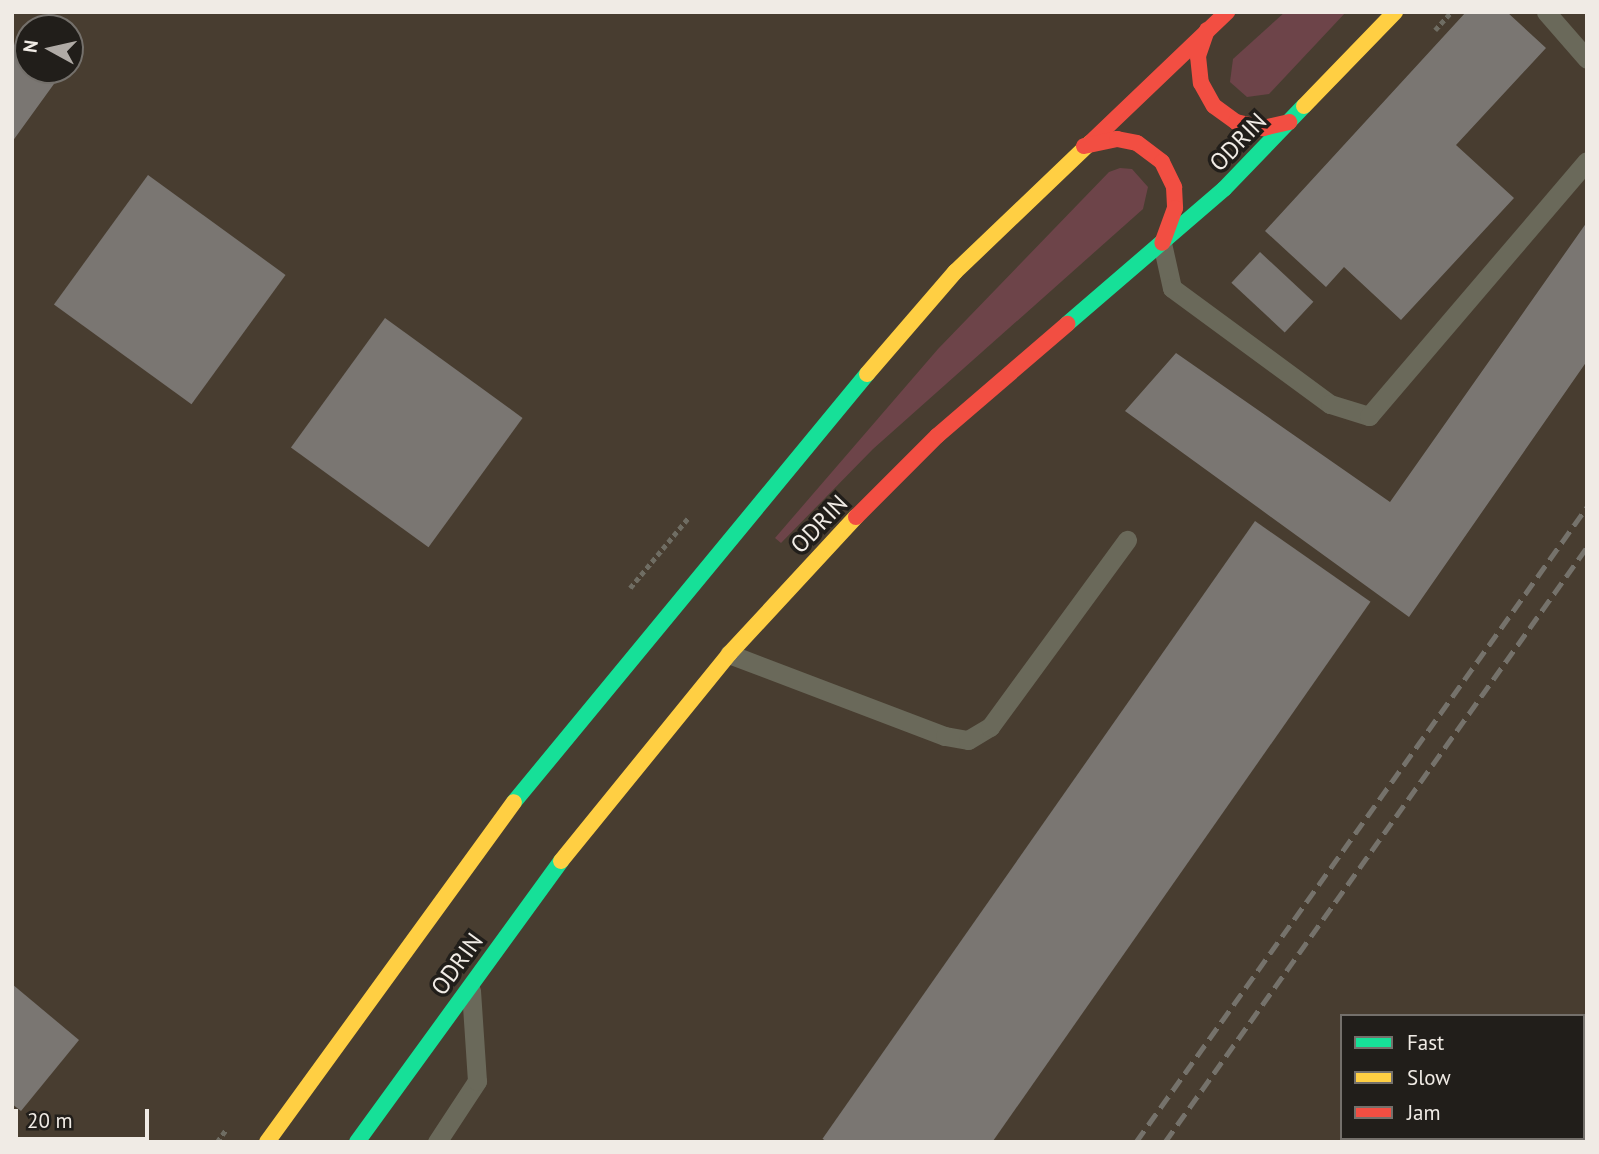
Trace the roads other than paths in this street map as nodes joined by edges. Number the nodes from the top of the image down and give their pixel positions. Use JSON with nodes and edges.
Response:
{"nodes":[{"id":1,"x":1227,"y":12,"type":"edge"},
{"id":2,"x":1395,"y":12,"type":"edge"},
{"id":3,"x":1546,"y":12,"type":"edge"},
{"id":4,"x":1207,"y":30,"type":"junction"},
{"id":5,"x":1587,"y":59,"type":"edge"},
{"id":6,"x":1289,"y":122,"type":"junction"},
{"id":7,"x":1084,"y":146,"type":"junction"},
{"id":8,"x":1587,"y":161,"type":"edge"},
{"id":9,"x":1162,"y":243,"type":"junction"},
{"id":10,"x":1128,"y":540,"type":"dead end"},
{"id":11,"x":729,"y":654,"type":"junction"},
{"id":12,"x":471,"y":984,"type":"junction"},
{"id":13,"x":267,"y":1142,"type":"edge"},
{"id":14,"x":357,"y":1142,"type":"edge"},
{"id":15,"x":437,"y":1142,"type":"edge"}],
"edges":[{"from":1,"to":4,"type":"main road"},
{"from":2,"to":6,"type":"main road","name":"ODRIN"},
{"from":3,"to":5,"type":"lane"},
{"from":4,"to":6,"type":"main road"},
{"from":4,"to":7,"type":"main road"},
{"from":6,"to":9,"type":"main road","name":"ODRIN"},
{"from":7,"to":9,"type":"main road"},
{"from":7,"to":13,"type":"main road"},
{"from":8,"to":9,"type":"lane"},
{"from":9,"to":11,"type":"main road","name":"ODRIN"},
{"from":10,"to":11,"type":"lane"},
{"from":11,"to":12,"type":"main road","name":"ODRIN"},
{"from":12,"to":14,"type":"main road","name":"ODRIN"},
{"from":12,"to":15,"type":"lane"}]}
